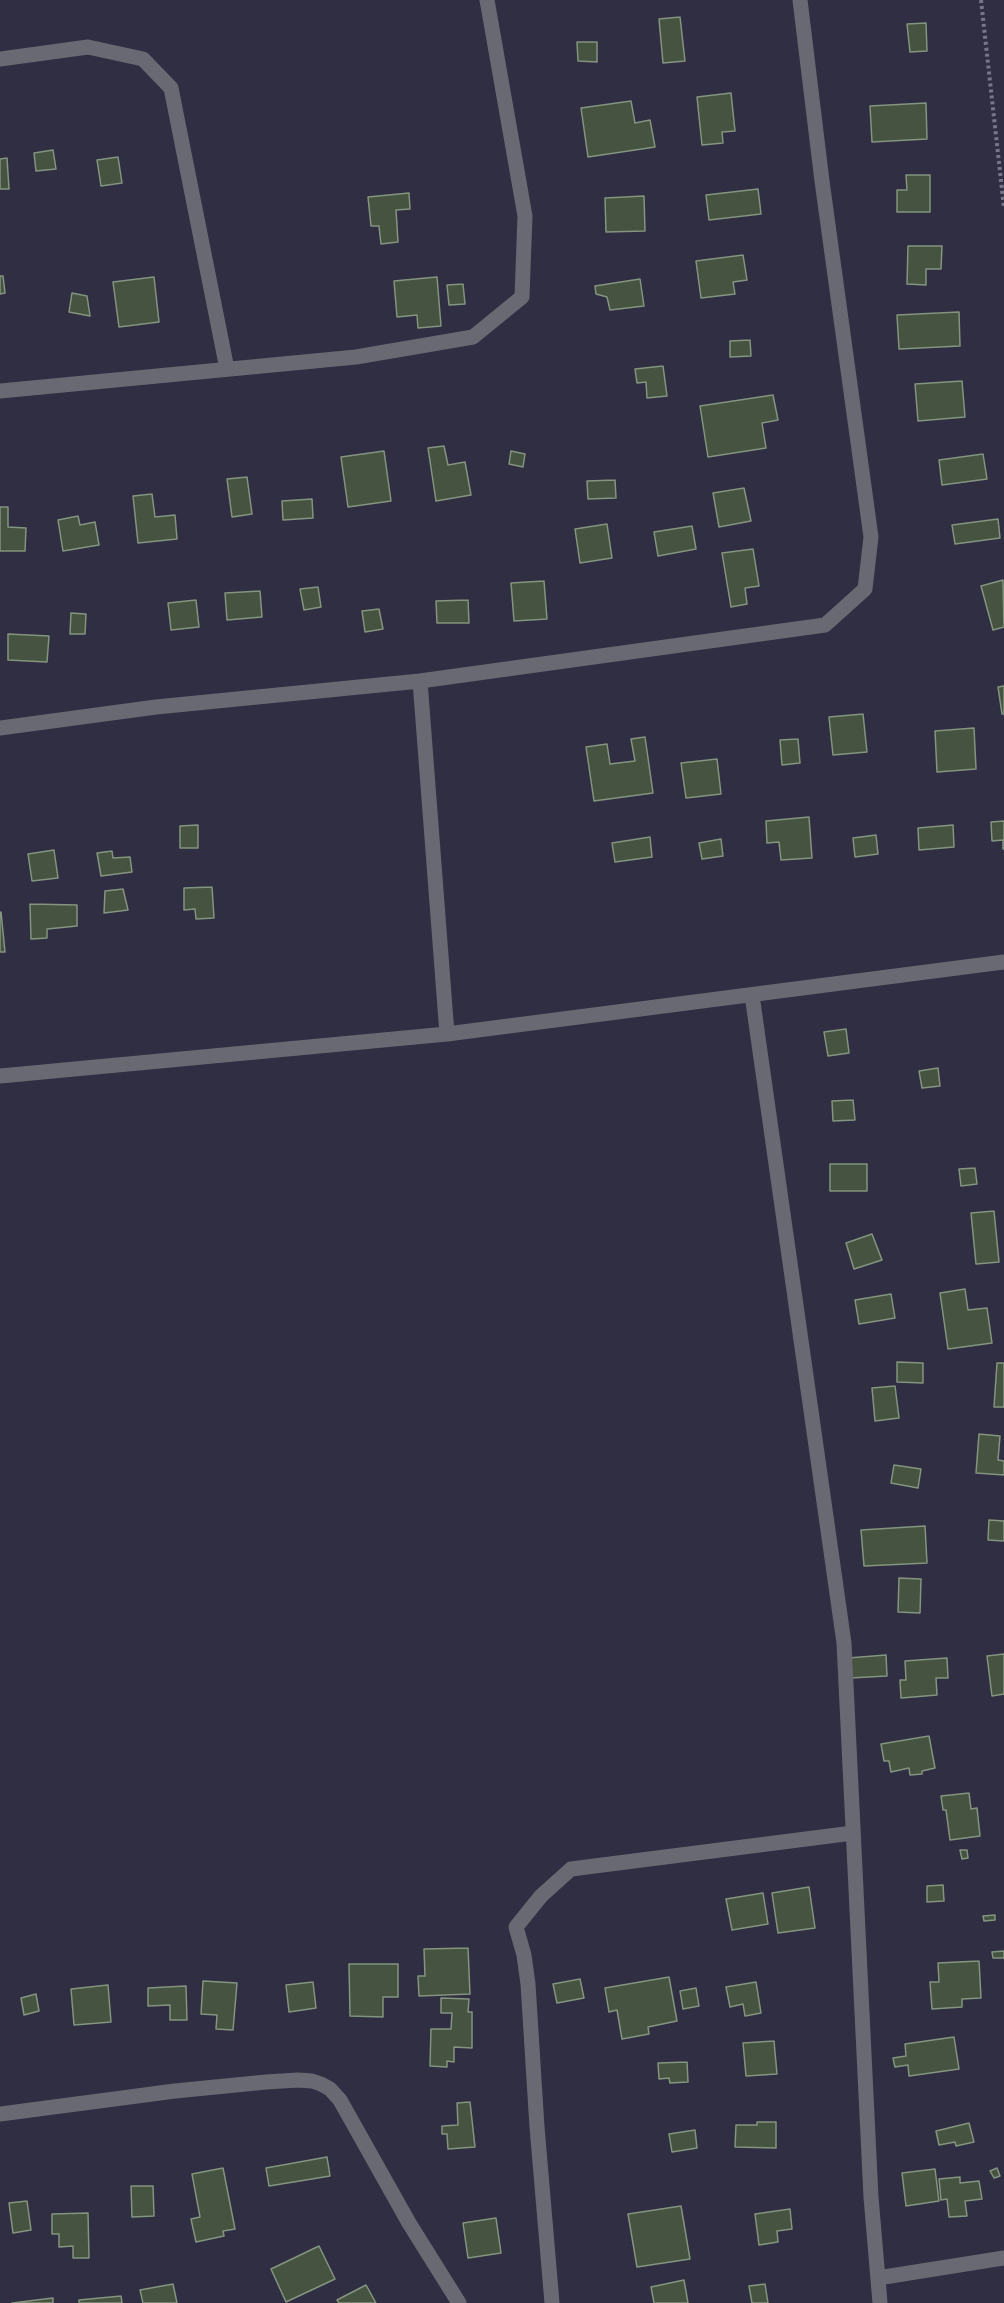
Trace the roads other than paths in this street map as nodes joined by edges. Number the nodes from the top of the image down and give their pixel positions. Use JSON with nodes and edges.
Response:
{"nodes":[{"id":1,"x":487,"y":0,"type":"edge"},
{"id":2,"x":800,"y":0,"type":"edge"},
{"id":3,"x":0,"y":59,"type":"edge"},
{"id":4,"x":227,"y":369,"type":"junction"},
{"id":5,"x":0,"y":391,"type":"edge"},
{"id":6,"x":420,"y":681,"type":"junction"},
{"id":7,"x":0,"y":728,"type":"edge"},
{"id":8,"x":1004,"y":962,"type":"edge"},
{"id":9,"x":752,"y":995,"type":"junction"},
{"id":10,"x":447,"y":1034,"type":"junction"},
{"id":11,"x":0,"y":1076,"type":"edge"},
{"id":12,"x":853,"y":1833,"type":"junction"},
{"id":13,"x":0,"y":2114,"type":"edge"},
{"id":14,"x":1004,"y":2258,"type":"edge"},
{"id":15,"x":878,"y":2278,"type":"junction"},
{"id":16,"x":459,"y":2303,"type":"edge"},
{"id":17,"x":552,"y":2303,"type":"edge"},
{"id":18,"x":880,"y":2303,"type":"edge"}],
"edges":[{"from":1,"to":4,"type":"street"},
{"from":2,"to":6,"type":"street"},
{"from":3,"to":4,"type":"street"},
{"from":4,"to":5,"type":"street"},
{"from":6,"to":7,"type":"street"},
{"from":6,"to":10,"type":"street"},
{"from":8,"to":9,"type":"street"},
{"from":9,"to":10,"type":"street"},
{"from":9,"to":12,"type":"street"},
{"from":10,"to":11,"type":"street"},
{"from":12,"to":15,"type":"street"},
{"from":12,"to":17,"type":"street"},
{"from":13,"to":16,"type":"street"},
{"from":14,"to":15,"type":"street"},
{"from":15,"to":18,"type":"street"}]}
